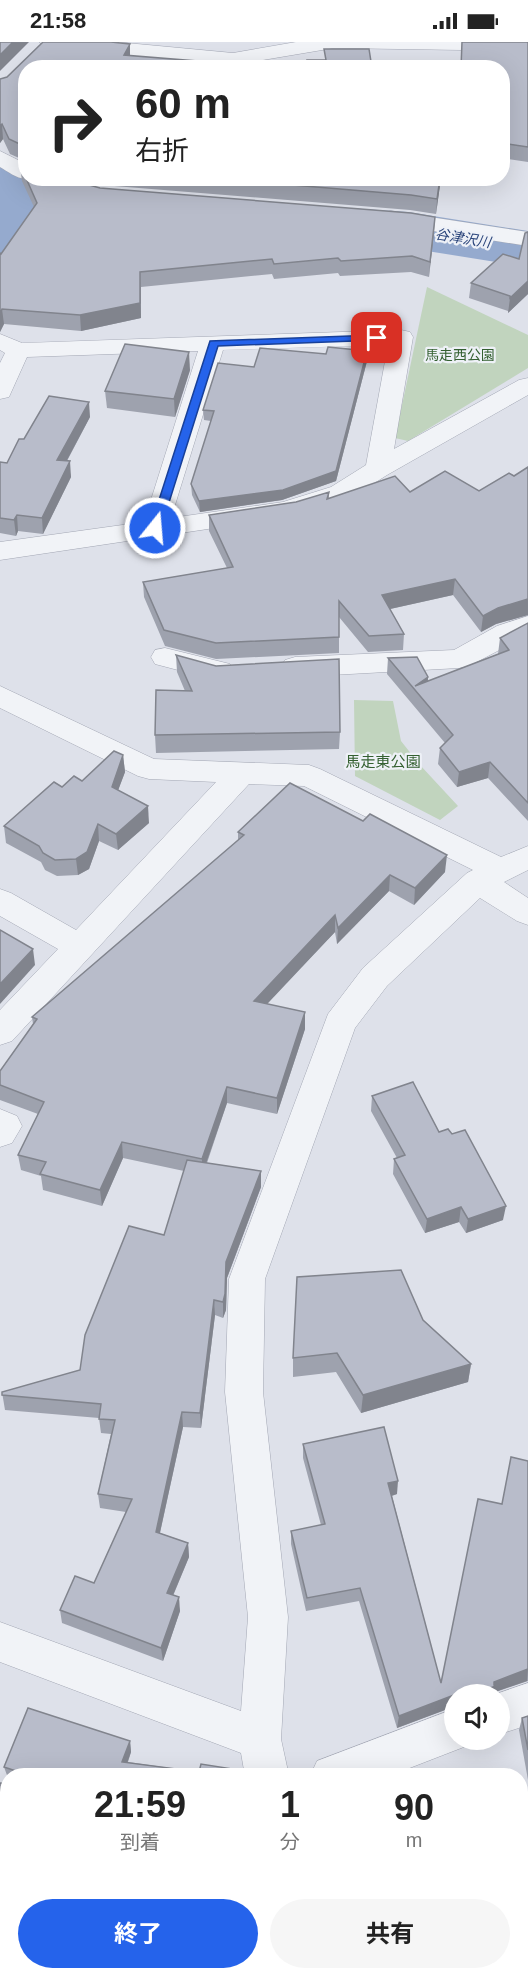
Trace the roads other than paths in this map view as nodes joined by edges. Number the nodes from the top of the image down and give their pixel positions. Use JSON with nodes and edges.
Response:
{"nodes":[{"id":1,"x":333,"y":42,"type":"edge"},
{"id":2,"x":43,"y":44,"type":"edge"},
{"id":3,"x":528,"y":45,"type":"edge"},
{"id":4,"x":0,"y":158,"type":"edge"},
{"id":5,"x":18,"y":168,"type":"edge"},
{"id":6,"x":375,"y":217,"type":"edge"},
{"id":7,"x":528,"y":238,"type":"edge"},
{"id":8,"x":213,"y":343,"type":"junction"},
{"id":9,"x":9,"y":346,"type":"edge"},
{"id":10,"x":528,"y":385,"type":"edge"},
{"id":11,"x":0,"y":392,"type":"edge"},
{"id":12,"x":378,"y":469,"type":"junction"},
{"id":13,"x":155,"y":528,"type":"junction"},
{"id":14,"x":0,"y":551,"type":"edge"},
{"id":15,"x":528,"y":625,"type":"edge"},
{"id":16,"x":165,"y":657,"type":"dead end"},
{"id":17,"x":3,"y":701,"type":"edge"},
{"id":18,"x":242,"y":773,"type":"junction"},
{"id":19,"x":502,"y":869,"type":"edge"},
{"id":20,"x":0,"y":901,"type":"edge"},
{"id":21,"x":528,"y":913,"type":"edge"},
{"id":22,"x":80,"y":947,"type":"junction"},
{"id":23,"x":0,"y":1032,"type":"edge"},
{"id":24,"x":0,"y":1123,"type":"edge"},
{"id":25,"x":0,"y":1133,"type":"edge"},
{"id":26,"x":0,"y":1642,"type":"edge"},
{"id":27,"x":528,"y":1704,"type":"edge"},
{"id":28,"x":510,"y":1710,"type":"edge"},
{"id":29,"x":444,"y":1734,"type":"edge"},
{"id":30,"x":263,"y":1758,"type":"edge"},
{"id":31,"x":353,"y":1768,"type":"edge"}],
"edges":[{"from":1,"to":2,"type":"street"},
{"from":1,"to":3,"type":"street"},
{"from":4,"to":5,"type":"street"},
{"from":6,"to":7,"type":"street"},
{"from":8,"to":9,"type":"street"},
{"from":8,"to":12,"type":"street"},
{"from":8,"to":13,"type":"street"},
{"from":9,"to":11,"type":"street"},
{"from":10,"to":12,"type":"street"},
{"from":12,"to":13,"type":"street"},
{"from":13,"to":14,"type":"street"},
{"from":15,"to":16,"type":"street"},
{"from":17,"to":18,"type":"street"},
{"from":18,"to":19,"type":"street"},
{"from":18,"to":22,"type":"street"},
{"from":19,"to":21,"type":"street"},
{"from":19,"to":30,"type":"street"},
{"from":20,"to":22,"type":"street"},
{"from":22,"to":23,"type":"street"},
{"from":24,"to":25,"type":"street"},
{"from":26,"to":30,"type":"street"},
{"from":27,"to":28,"type":"street"},
{"from":29,"to":31,"type":"street"}]}
